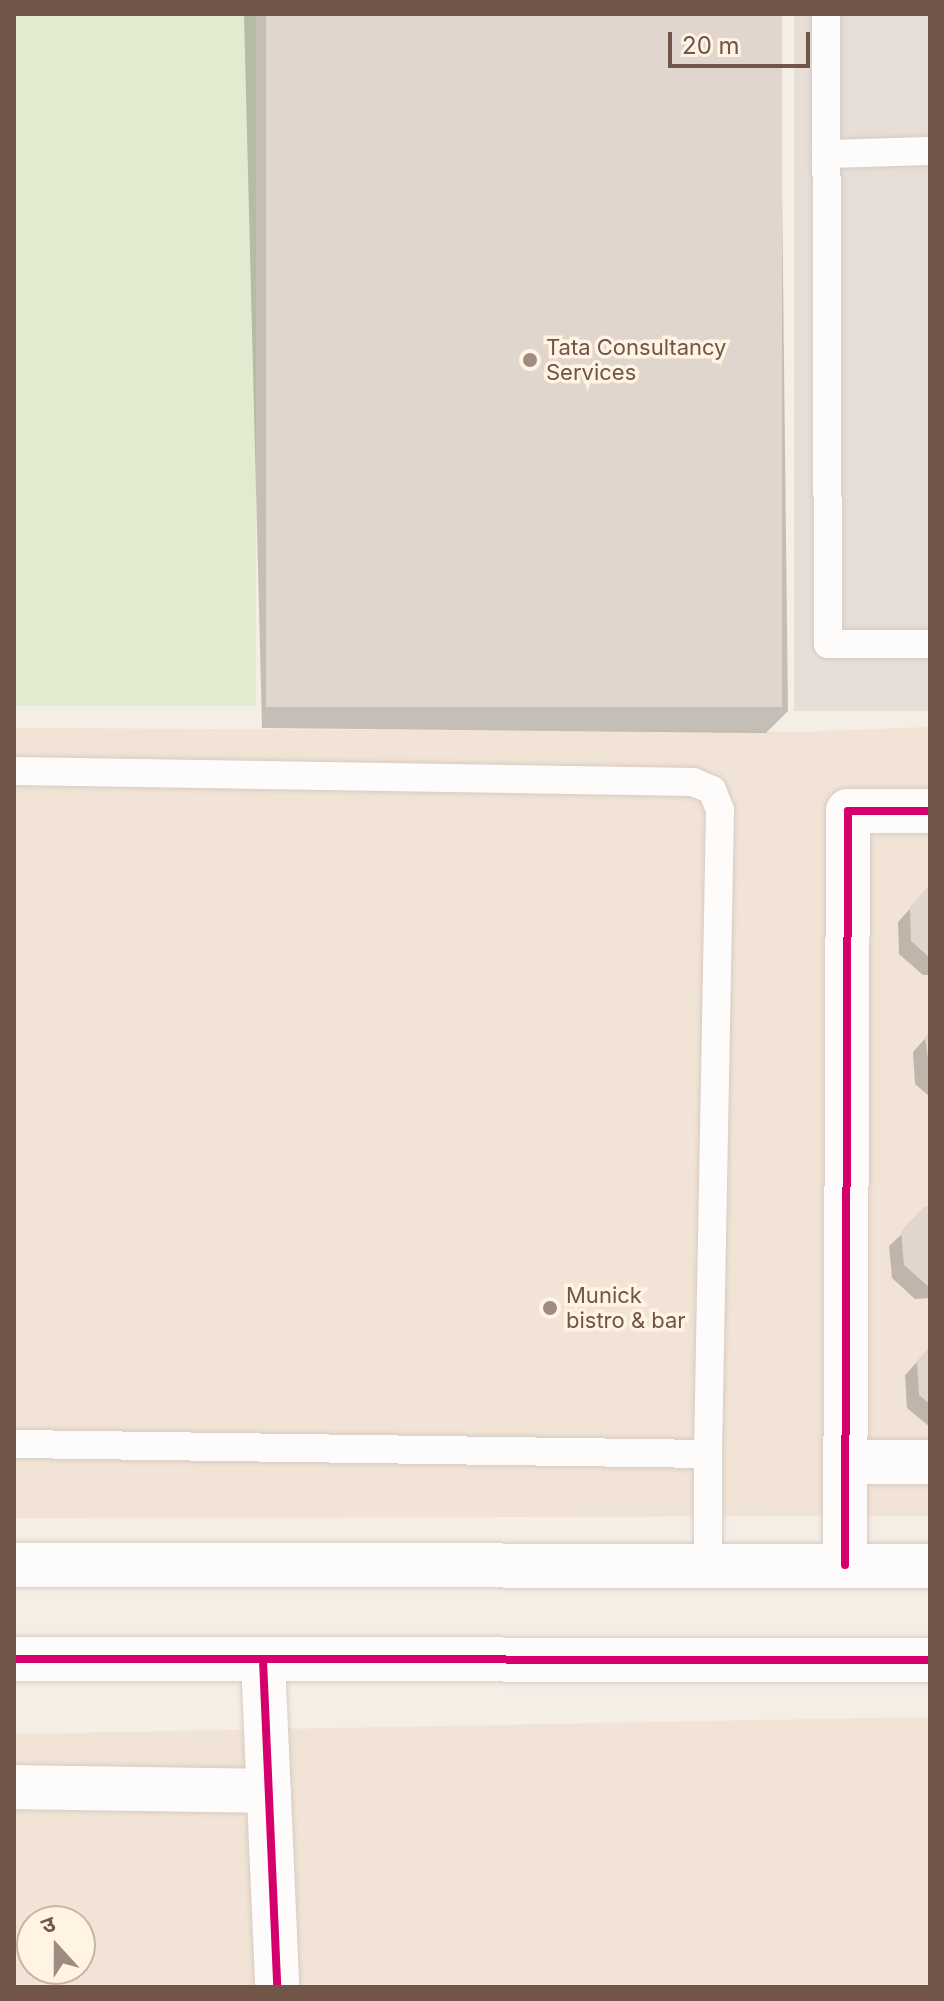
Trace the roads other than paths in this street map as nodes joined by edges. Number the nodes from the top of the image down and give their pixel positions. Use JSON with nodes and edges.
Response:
{"nodes":[{"id":1,"x":826,"y":14,"type":"edge"},
{"id":2,"x":930,"y":151,"type":"edge"},
{"id":3,"x":827,"y":154,"type":"junction"},
{"id":4,"x":930,"y":644,"type":"edge"},
{"id":5,"x":14,"y":771,"type":"edge"},
{"id":6,"x":930,"y":811,"type":"edge"},
{"id":7,"x":14,"y":1444,"type":"edge"},
{"id":8,"x":708,"y":1454,"type":"junction"},
{"id":9,"x":845,"y":1462,"type":"junction"},
{"id":10,"x":930,"y":1462,"type":"edge"},
{"id":11,"x":14,"y":1565,"type":"edge"},
{"id":12,"x":708,"y":1565,"type":"junction"},
{"id":13,"x":845,"y":1565,"type":"junction"},
{"id":14,"x":930,"y":1566,"type":"edge"},
{"id":15,"x":14,"y":1659,"type":"edge"},
{"id":16,"x":263,"y":1660,"type":"junction"},
{"id":17,"x":930,"y":1660,"type":"edge"},
{"id":18,"x":14,"y":1787,"type":"edge"},
{"id":19,"x":269,"y":1791,"type":"junction"},
{"id":20,"x":277,"y":1987,"type":"edge"}],
"edges":[{"from":1,"to":3,"type":"lane"},
{"from":2,"to":3,"type":"lane"},
{"from":3,"to":4,"type":"lane"},
{"from":5,"to":8,"type":"lane"},
{"from":6,"to":9,"type":"street"},
{"from":7,"to":8,"type":"lane"},
{"from":8,"to":12,"type":"lane"},
{"from":9,"to":10,"type":"street"},
{"from":9,"to":13,"type":"street"},
{"from":11,"to":12,"type":"street"},
{"from":12,"to":13,"type":"street"},
{"from":13,"to":14,"type":"street"},
{"from":15,"to":16,"type":"street"},
{"from":16,"to":17,"type":"street"},
{"from":16,"to":19,"type":"street"},
{"from":18,"to":19,"type":"street"},
{"from":19,"to":20,"type":"street"}]}
